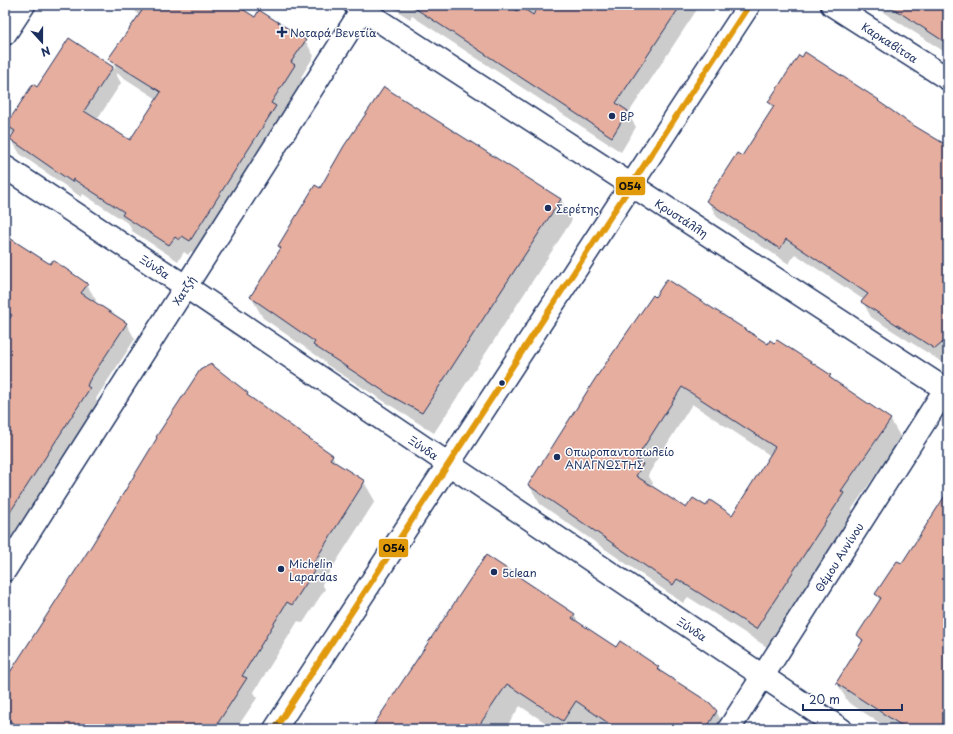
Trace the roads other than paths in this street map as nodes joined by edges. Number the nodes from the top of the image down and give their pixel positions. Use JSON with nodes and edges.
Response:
{"nodes":[{"id":1,"x":24,"y":5,"type":"edge"},
{"id":2,"x":749,"y":5,"type":"edge"},
{"id":3,"x":832,"y":5,"type":"edge"},
{"id":4,"x":359,"y":7,"type":"edge"},
{"id":5,"x":5,"y":34,"type":"edge"},
{"id":6,"x":948,"y":79,"type":"edge"},
{"id":7,"x":5,"y":167,"type":"edge"},
{"id":8,"x":631,"y":184,"type":"junction"},
{"id":9,"x":185,"y":286,"type":"junction"},
{"id":10,"x":947,"y":389,"type":"edge"},
{"id":11,"x":449,"y":463,"type":"junction"},
{"id":12,"x":5,"y":570,"type":"edge"},
{"id":13,"x":762,"y":676,"type":"junction"},
{"id":14,"x":275,"y":729,"type":"edge"},
{"id":15,"x":729,"y":729,"type":"edge"},
{"id":16,"x":841,"y":729,"type":"edge"}],
"edges":[{"from":1,"to":5,"type":"street"},
{"from":2,"to":8,"type":"street"},
{"from":3,"to":6,"type":"street","name":"Καρκαβίτσα"},
{"from":4,"to":8,"type":"street","name":"Κρυστάλλη"},
{"from":4,"to":9,"type":"street","name":"Χατζή"},
{"from":7,"to":9,"type":"street","name":"Ξύνδα"},
{"from":8,"to":10,"type":"street","name":"Κρυστάλλη"},
{"from":8,"to":11,"type":"street"},
{"from":9,"to":11,"type":"street","name":"Ξύνδα"},
{"from":9,"to":12,"type":"street","name":"Χατζή"},
{"from":10,"to":13,"type":"street","name":"Θέμου Αννίνου"},
{"from":11,"to":13,"type":"street","name":"Ξύνδα"},
{"from":11,"to":14,"type":"street"},
{"from":13,"to":15,"type":"street","name":"Θέμου Αννίνου"},
{"from":13,"to":16,"type":"street","name":"Ξύνδα"}]}
